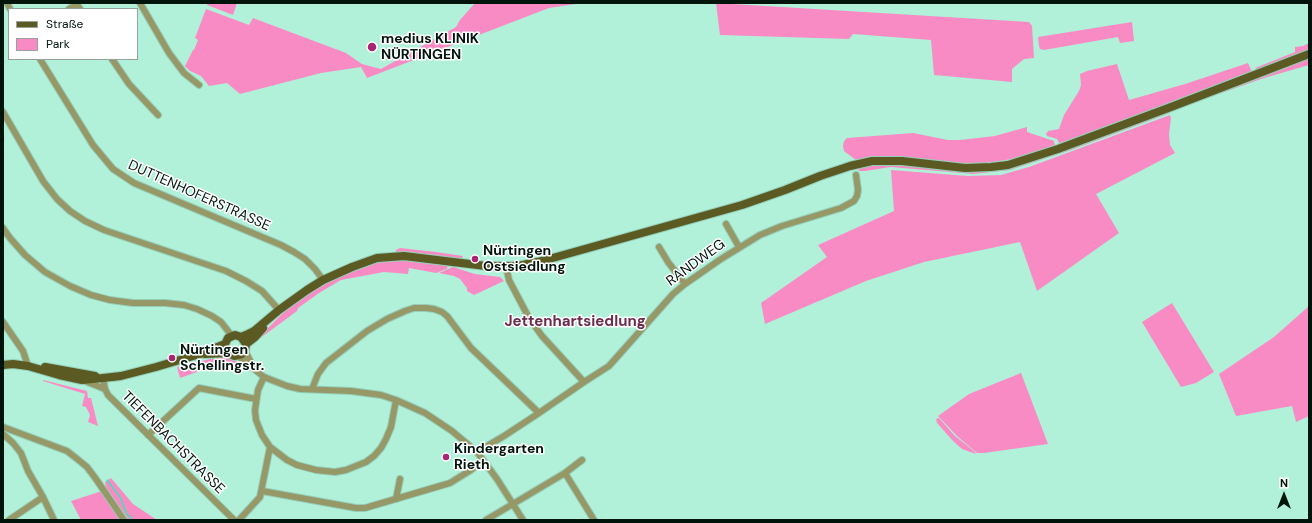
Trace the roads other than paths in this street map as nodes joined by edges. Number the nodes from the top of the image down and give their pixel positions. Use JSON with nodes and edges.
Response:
{"nodes":[{"id":1,"x":140,"y":3,"type":"edge"},
{"id":2,"x":1309,"y":54,"type":"edge"},
{"id":3,"x":41,"y":60,"type":"edge"},
{"id":4,"x":113,"y":60,"type":"edge"},
{"id":5,"x":199,"y":85,"type":"dead end"},
{"id":6,"x":3,"y":112,"type":"edge"},
{"id":7,"x":158,"y":115,"type":"dead end"},
{"id":8,"x":856,"y":175,"type":"dead end"},
{"id":9,"x":726,"y":224,"type":"dead end"},
{"id":10,"x":3,"y":228,"type":"edge"},
{"id":11,"x":659,"y":247,"type":"dead end"},
{"id":12,"x":739,"y":247,"type":"junction"},
{"id":13,"x":506,"y":266,"type":"junction"},
{"id":14,"x":323,"y":280,"type":"junction"},
{"id":15,"x":685,"y":284,"type":"junction"},
{"id":16,"x":280,"y":310,"type":"junction"},
{"id":17,"x":271,"y":318,"type":"junction"},
{"id":18,"x":3,"y":322,"type":"edge"},
{"id":19,"x":232,"y":336,"type":"junction"},
{"id":20,"x":241,"y":336,"type":"junction"},
{"id":21,"x":225,"y":344,"type":"junction"},
{"id":22,"x":243,"y":350,"type":"junction"},
{"id":23,"x":228,"y":353,"type":"junction"},
{"id":24,"x":200,"y":354,"type":"junction"},
{"id":25,"x":3,"y":365,"type":"edge"},
{"id":26,"x":28,"y":366,"type":"junction"},
{"id":27,"x":3,"y":369,"type":"edge"},
{"id":28,"x":264,"y":377,"type":"junction"},
{"id":29,"x":103,"y":378,"type":"junction"},
{"id":30,"x":82,"y":380,"type":"junction"},
{"id":31,"x":584,"y":382,"type":"junction"},
{"id":32,"x":105,"y":389,"type":"junction"},
{"id":33,"x":312,"y":389,"type":"junction"},
{"id":34,"x":256,"y":399,"type":"junction"},
{"id":35,"x":396,"y":400,"type":"junction"},
{"id":36,"x":539,"y":413,"type":"junction"},
{"id":37,"x":3,"y":426,"type":"edge"},
{"id":38,"x":3,"y":434,"type":"edge"},
{"id":39,"x":148,"y":435,"type":"junction"},
{"id":40,"x":270,"y":447,"type":"junction"},
{"id":41,"x":477,"y":452,"type":"junction"},
{"id":42,"x":483,"y":460,"type":"junction"},
{"id":43,"x":582,"y":460,"type":"dead end"},
{"id":44,"x":565,"y":473,"type":"junction"},
{"id":45,"x":400,"y":479,"type":"dead end"},
{"id":46,"x":262,"y":491,"type":"junction"},
{"id":47,"x":43,"y":497,"type":"junction"},
{"id":48,"x":396,"y":499,"type":"junction"},
{"id":49,"x":513,"y":503,"type":"junction"},
{"id":50,"x":9,"y":520,"type":"edge"},
{"id":51,"x":54,"y":520,"type":"edge"},
{"id":52,"x":124,"y":520,"type":"edge"},
{"id":53,"x":234,"y":520,"type":"edge"},
{"id":54,"x":239,"y":520,"type":"edge"},
{"id":55,"x":486,"y":520,"type":"edge"},
{"id":56,"x":524,"y":520,"type":"edge"},
{"id":57,"x":594,"y":520,"type":"edge"}],
"edges":[{"from":1,"to":5,"type":"street"},
{"from":2,"to":13,"type":"main road"},
{"from":3,"to":14,"type":"street","name":"DUTTENHOFERSTRASSE"},
{"from":4,"to":7,"type":"street"},
{"from":6,"to":16,"type":"street"},
{"from":8,"to":12,"type":"street","name":"RANDWEG"},
{"from":9,"to":12,"type":"street"},
{"from":10,"to":19,"type":"street"},
{"from":11,"to":15,"type":"street"},
{"from":12,"to":15,"type":"street","name":"RANDWEG"},
{"from":13,"to":14,"type":"main road"},
{"from":13,"to":31,"type":"street"},
{"from":14,"to":16,"type":"main road"},
{"from":15,"to":31,"type":"street","name":"RANDWEG"},
{"from":16,"to":17,"type":"main road"},
{"from":17,"to":20,"type":"main road"},
{"from":17,"to":22,"type":"main road"},
{"from":18,"to":26,"type":"street"},
{"from":19,"to":20,"type":"main road"},
{"from":19,"to":21,"type":"main road"},
{"from":20,"to":22,"type":"main road"},
{"from":21,"to":23,"type":"main road"},
{"from":21,"to":24,"type":"main road"},
{"from":22,"to":23,"type":"main road"},
{"from":22,"to":28,"type":"street"},
{"from":23,"to":24,"type":"main road"},
{"from":24,"to":29,"type":"main road"},
{"from":25,"to":26,"type":"main road"},
{"from":26,"to":27,"type":"main road"},
{"from":26,"to":29,"type":"main road"},
{"from":26,"to":30,"type":"main road"},
{"from":28,"to":33,"type":"street"},
{"from":28,"to":34,"type":"street"},
{"from":29,"to":30,"type":"main road"},
{"from":29,"to":32,"type":"street","name":"TIEFENBACHSTRASSE"},
{"from":30,"to":32,"type":"street"},
{"from":31,"to":36,"type":"street","name":"RANDWEG"},
{"from":32,"to":39,"type":"street","name":"TIEFENBACHSTRASSE"},
{"from":33,"to":35,"type":"street"},
{"from":33,"to":36,"type":"street"},
{"from":34,"to":39,"type":"street"},
{"from":34,"to":40,"type":"street"},
{"from":35,"to":40,"type":"street"},
{"from":35,"to":41,"type":"street"},
{"from":36,"to":41,"type":"street","name":"RANDWEG"},
{"from":37,"to":52,"type":"street"},
{"from":38,"to":47,"type":"street"},
{"from":39,"to":53,"type":"street","name":"TIEFENBACHSTRASSE"},
{"from":40,"to":46,"type":"street"},
{"from":41,"to":42,"type":"street"},
{"from":42,"to":48,"type":"street"},
{"from":42,"to":49,"type":"street"},
{"from":43,"to":44,"type":"street"},
{"from":44,"to":49,"type":"street"},
{"from":44,"to":57,"type":"street"},
{"from":45,"to":48,"type":"street"},
{"from":46,"to":48,"type":"street"},
{"from":46,"to":54,"type":"street"},
{"from":47,"to":50,"type":"street"},
{"from":47,"to":51,"type":"street"},
{"from":49,"to":55,"type":"street"},
{"from":49,"to":56,"type":"street"}]}
